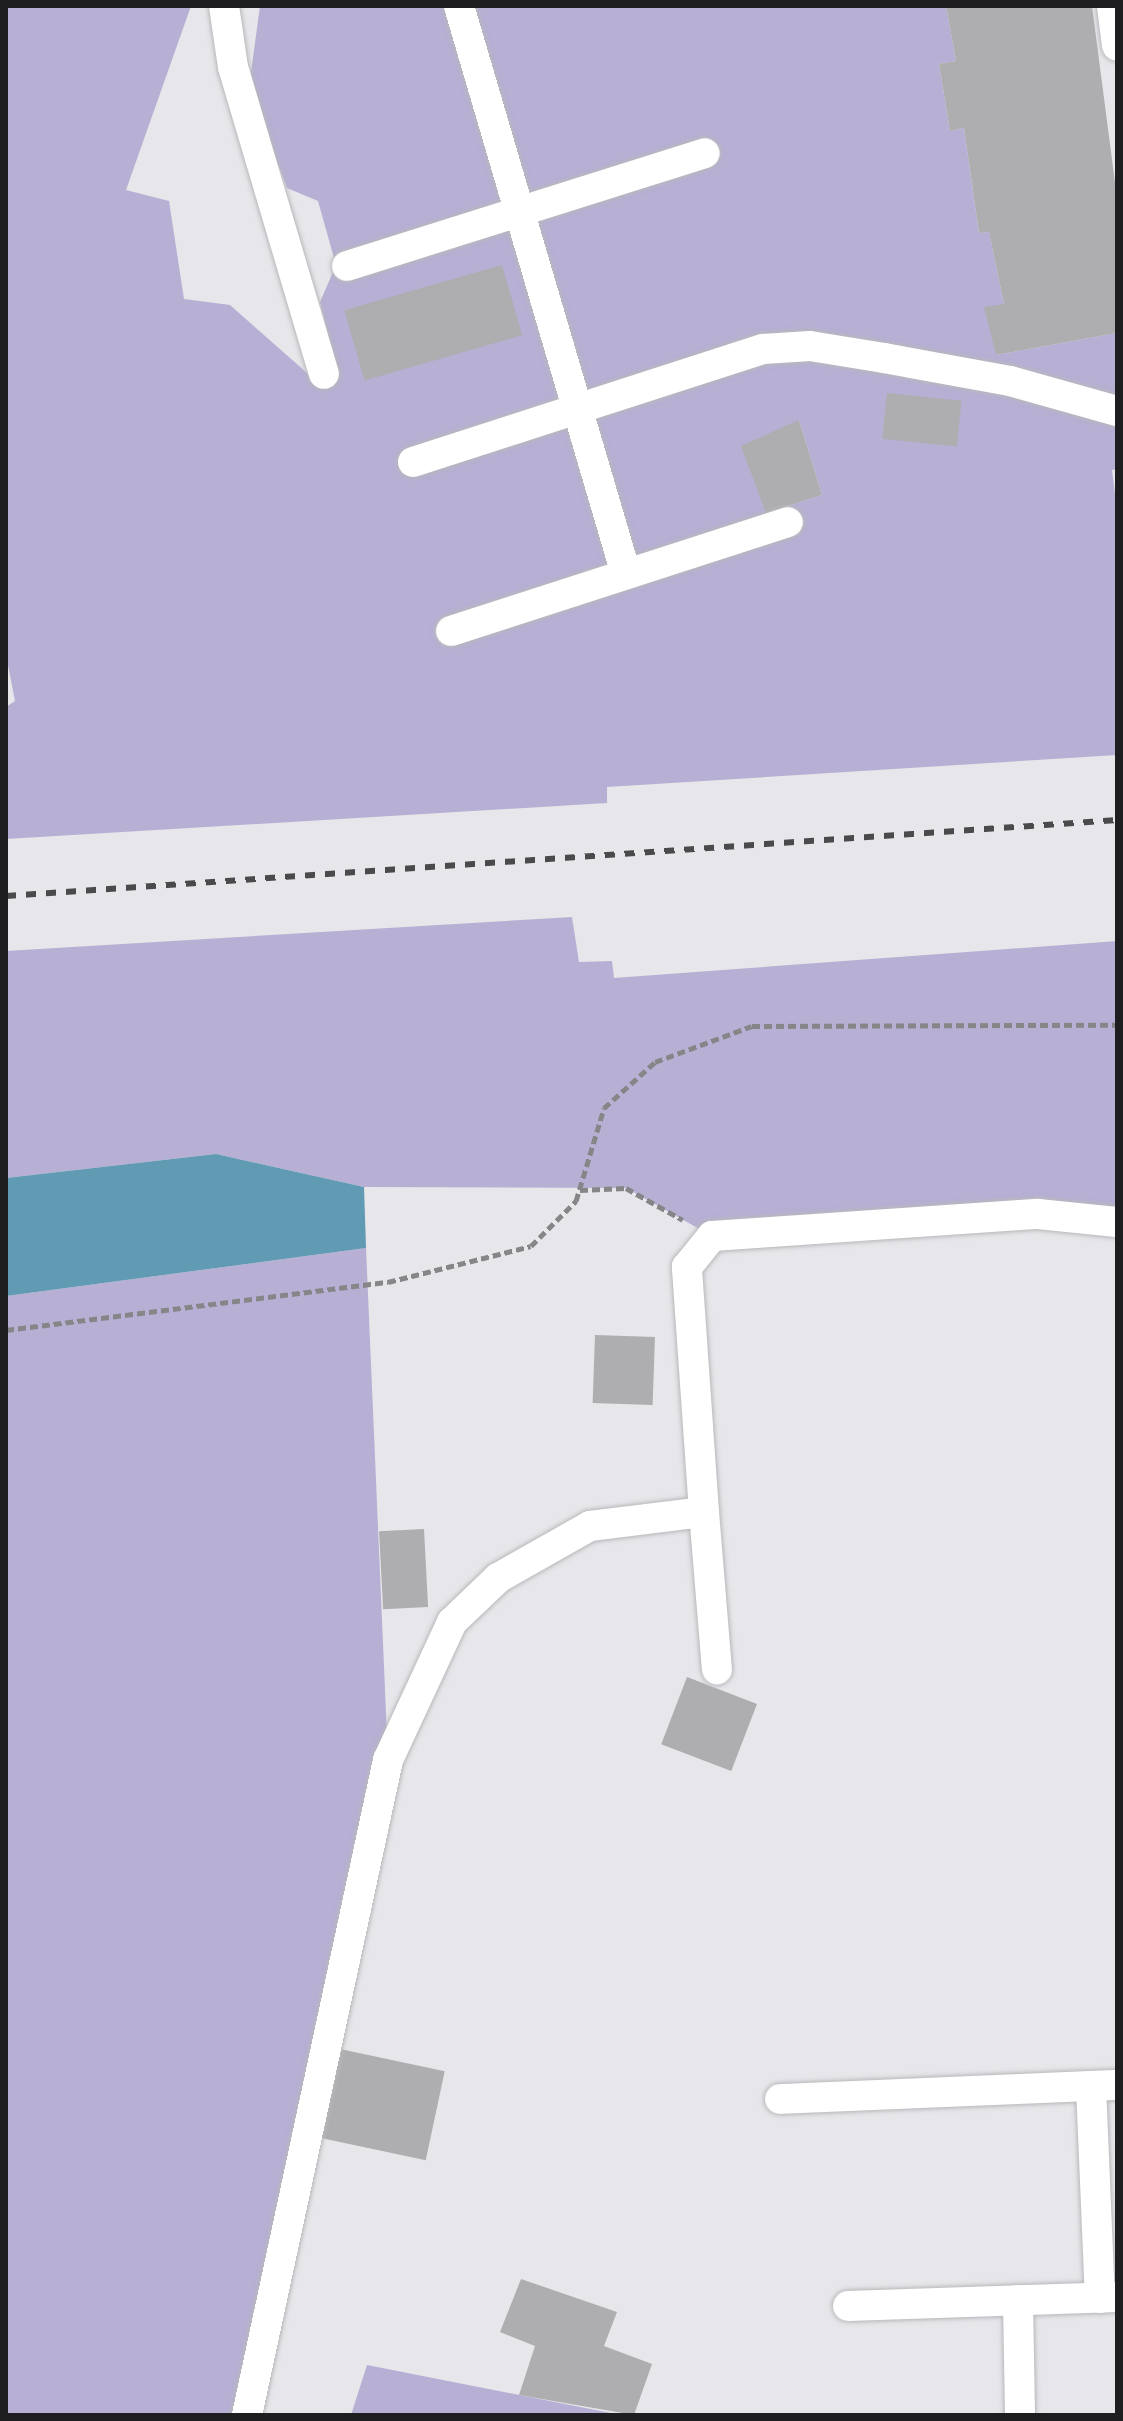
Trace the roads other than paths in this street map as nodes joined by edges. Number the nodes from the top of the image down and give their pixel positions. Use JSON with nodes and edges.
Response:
{"nodes":[{"id":1,"x":224,"y":6,"type":"edge"},
{"id":2,"x":459,"y":6,"type":"edge"},
{"id":3,"x":1112,"y":6,"type":"edge"},
{"id":4,"x":1117,"y":46,"type":"edge"},
{"id":5,"x":705,"y":153,"type":"dead end"},
{"id":6,"x":519,"y":212,"type":"junction"},
{"id":7,"x":347,"y":266,"type":"dead end"},
{"id":8,"x":324,"y":374,"type":"dead end"},
{"id":9,"x":577,"y":409,"type":"junction"},
{"id":10,"x":1117,"y":411,"type":"edge"},
{"id":11,"x":413,"y":462,"type":"dead end"},
{"id":12,"x":788,"y":522,"type":"dead end"},
{"id":13,"x":626,"y":574,"type":"junction"},
{"id":14,"x":451,"y":631,"type":"dead end"},
{"id":15,"x":1117,"y":1222,"type":"edge"},
{"id":16,"x":704,"y":1512,"type":"junction"},
{"id":17,"x":717,"y":1669,"type":"dead end"},
{"id":18,"x":1104,"y":2086,"type":"edge"},
{"id":19,"x":780,"y":2099,"type":"dead end"},
{"id":20,"x":1109,"y":2298,"type":"edge"},
{"id":21,"x":1018,"y":2300,"type":"junction"},
{"id":22,"x":848,"y":2306,"type":"dead end"},
{"id":23,"x":247,"y":2415,"type":"edge"},
{"id":24,"x":1020,"y":2415,"type":"edge"}],
"edges":[{"from":1,"to":8,"type":"street"},
{"from":2,"to":6,"type":"street"},
{"from":3,"to":4,"type":"street"},
{"from":5,"to":6,"type":"street"},
{"from":6,"to":7,"type":"street"},
{"from":6,"to":9,"type":"street"},
{"from":9,"to":10,"type":"street"},
{"from":9,"to":11,"type":"street"},
{"from":9,"to":13,"type":"street"},
{"from":12,"to":13,"type":"street"},
{"from":13,"to":14,"type":"street"},
{"from":15,"to":16,"type":"street"},
{"from":16,"to":17,"type":"street"},
{"from":16,"to":23,"type":"street"},
{"from":18,"to":19,"type":"street"},
{"from":18,"to":20,"type":"street"},
{"from":20,"to":21,"type":"street"},
{"from":21,"to":22,"type":"street"},
{"from":21,"to":24,"type":"street"}]}
